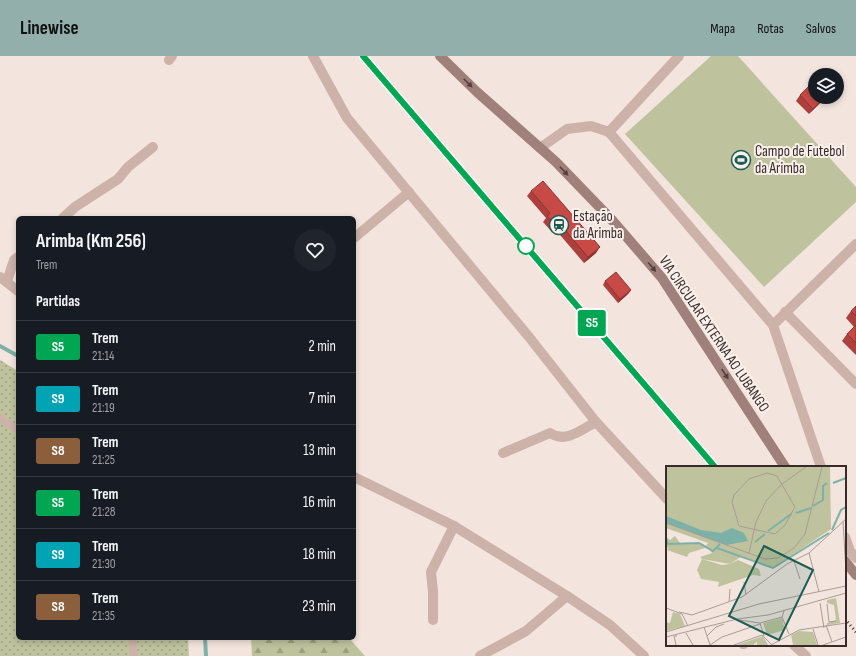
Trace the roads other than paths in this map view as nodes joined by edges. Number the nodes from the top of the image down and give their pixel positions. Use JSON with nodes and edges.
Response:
{"nodes":[{"id":1,"x":313,"y":56,"type":"edge"},
{"id":2,"x":440,"y":56,"type":"edge"},
{"id":3,"x":679,"y":56,"type":"edge"},
{"id":4,"x":609,"y":132,"type":"junction"},
{"id":5,"x":153,"y":147,"type":"dead end"},
{"id":6,"x":540,"y":148,"type":"junction"},
{"id":7,"x":409,"y":192,"type":"junction"},
{"id":8,"x":65,"y":216,"type":"edge"},
{"id":9,"x":356,"y":236,"type":"edge"},
{"id":10,"x":856,"y":244,"type":"edge"},
{"id":11,"x":16,"y":258,"type":"edge"},
{"id":12,"x":4,"y":279,"type":"edge"},
{"id":13,"x":16,"y":289,"type":"edge"},
{"id":14,"x":785,"y":312,"type":"junction"},
{"id":15,"x":773,"y":325,"type":"junction"},
{"id":16,"x":856,"y":384,"type":"edge"},
{"id":17,"x":0,"y":418,"type":"edge"},
{"id":18,"x":596,"y":422,"type":"junction"},
{"id":19,"x":16,"y":429,"type":"edge"},
{"id":20,"x":503,"y":453,"type":"dead end"},
{"id":21,"x":785,"y":466,"type":"edge"},
{"id":22,"x":821,"y":466,"type":"edge"},
{"id":23,"x":356,"y":478,"type":"edge"},
{"id":24,"x":666,"y":498,"type":"edge"},
{"id":25,"x":454,"y":526,"type":"junction"},
{"id":26,"x":846,"y":539,"type":"edge"},
{"id":27,"x":856,"y":558,"type":"edge"},
{"id":28,"x":846,"y":562,"type":"edge"},
{"id":29,"x":856,"y":575,"type":"edge"},
{"id":30,"x":567,"y":596,"type":"junction"},
{"id":31,"x":433,"y":620,"type":"dead end"},
{"id":32,"x":132,"y":640,"type":"edge"},
{"id":33,"x":795,"y":646,"type":"edge"},
{"id":34,"x":134,"y":656,"type":"edge"},
{"id":35,"x":480,"y":656,"type":"edge"},
{"id":36,"x":644,"y":656,"type":"edge"},
{"id":37,"x":806,"y":656,"type":"edge"}],
"edges":[{"from":1,"to":7,"type":"street"},
{"from":2,"to":6,"type":"main road","name":"VIA CIRCULAR EXTERNA AO LUBANGO","one_way":true},
{"from":3,"to":4,"type":"street"},
{"from":4,"to":6,"type":"street"},
{"from":4,"to":15,"type":"street"},
{"from":5,"to":8,"type":"street"},
{"from":6,"to":21,"type":"main road","name":"VIA CIRCULAR EXTERNA AO LUBANGO","one_way":true},
{"from":7,"to":9,"type":"street"},
{"from":7,"to":18,"type":"street"},
{"from":10,"to":14,"type":"street"},
{"from":11,"to":12,"type":"street"},
{"from":12,"to":13,"type":"street"},
{"from":14,"to":15,"type":"street"},
{"from":14,"to":16,"type":"street"},
{"from":15,"to":22,"type":"street"},
{"from":17,"to":19,"type":"lane"},
{"from":18,"to":20,"type":"street"},
{"from":18,"to":24,"type":"street"},
{"from":23,"to":25,"type":"street"},
{"from":25,"to":30,"type":"street"},
{"from":25,"to":31,"type":"street"},
{"from":26,"to":27,"type":"street"},
{"from":28,"to":29,"type":"main road"},
{"from":30,"to":35,"type":"street"},
{"from":30,"to":36,"type":"street"},
{"from":32,"to":34,"type":"lane"},
{"from":33,"to":37,"type":"street"}]}
